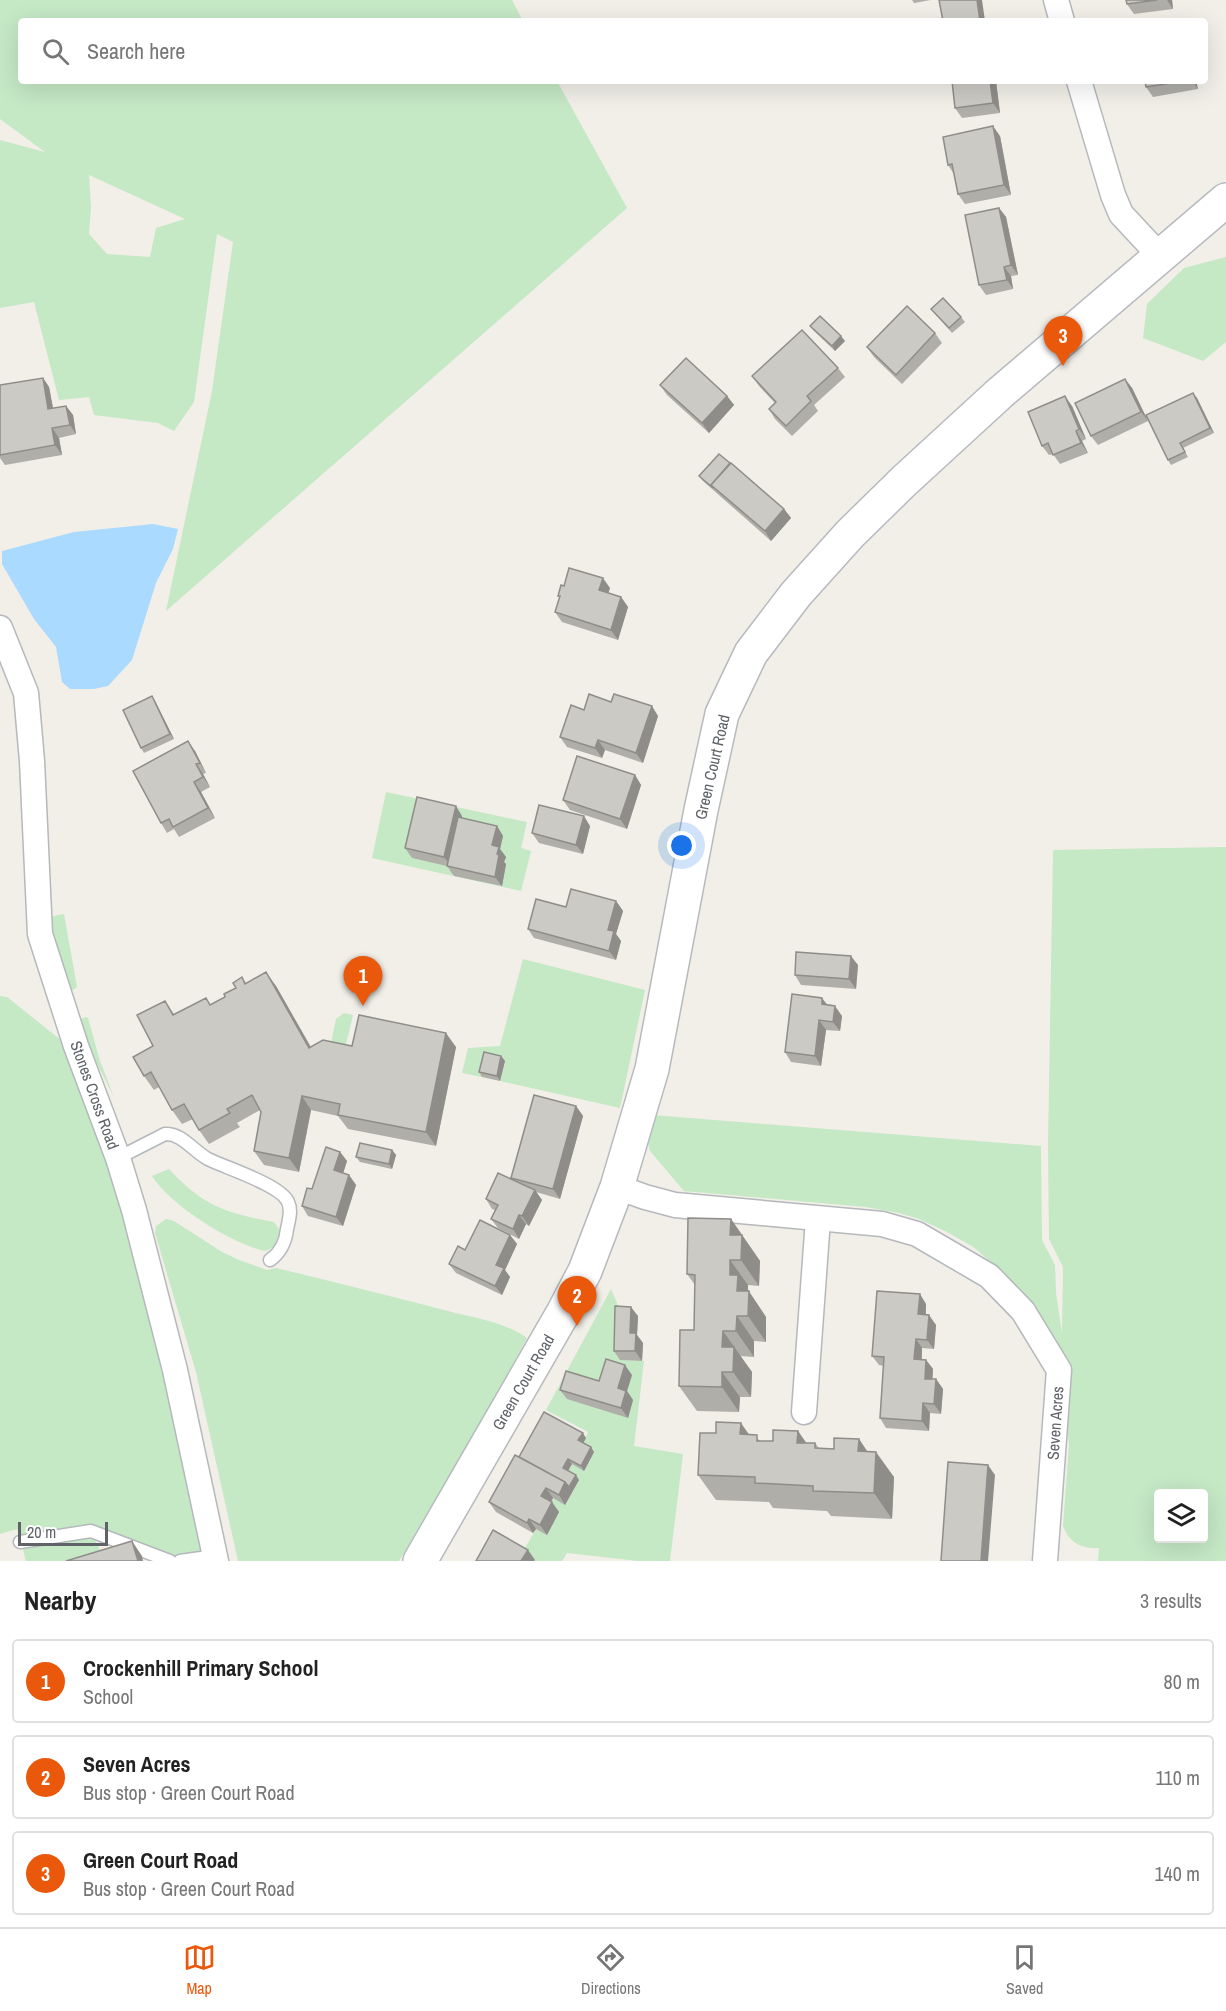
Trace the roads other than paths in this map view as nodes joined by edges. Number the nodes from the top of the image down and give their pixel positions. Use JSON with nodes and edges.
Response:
{"nodes":[{"id":1,"x":1056,"y":0,"type":"edge"},
{"id":2,"x":1061,"y":18,"type":"edge"},
{"id":3,"x":1080,"y":84,"type":"edge"},
{"id":4,"x":1226,"y":200,"type":"edge"},
{"id":5,"x":1160,"y":256,"type":"junction"},
{"id":6,"x":0,"y":628,"type":"edge"},
{"id":7,"x":118,"y":1158,"type":"junction"},
{"id":8,"x":617,"y":1187,"type":"junction"},
{"id":9,"x":818,"y":1219,"type":"junction"},
{"id":10,"x":270,"y":1260,"type":"dead end"},
{"id":11,"x":804,"y":1412,"type":"dead end"},
{"id":12,"x":20,"y":1542,"type":"dead end"},
{"id":13,"x":216,"y":1559,"type":"edge"},
{"id":14,"x":170,"y":1561,"type":"edge"},
{"id":15,"x":180,"y":1561,"type":"edge"},
{"id":16,"x":420,"y":1561,"type":"edge"},
{"id":17,"x":1045,"y":1561,"type":"edge"}],
"edges":[{"from":1,"to":2,"type":"street"},
{"from":3,"to":5,"type":"street"},
{"from":4,"to":5,"type":"main road","name":"Green Court Road"},
{"from":5,"to":8,"type":"main road","name":"Green Court Road"},
{"from":6,"to":7,"type":"street","name":"Stones Cross Road"},
{"from":7,"to":10,"type":"lane"},
{"from":7,"to":13,"type":"street","name":"Stones Cross Road"},
{"from":8,"to":9,"type":"street","name":"Seven Acres"},
{"from":8,"to":16,"type":"main road","name":"Green Court Road"},
{"from":9,"to":11,"type":"street"},
{"from":9,"to":17,"type":"street","name":"Seven Acres"},
{"from":12,"to":14,"type":"lane"},
{"from":13,"to":15,"type":"lane"}]}
